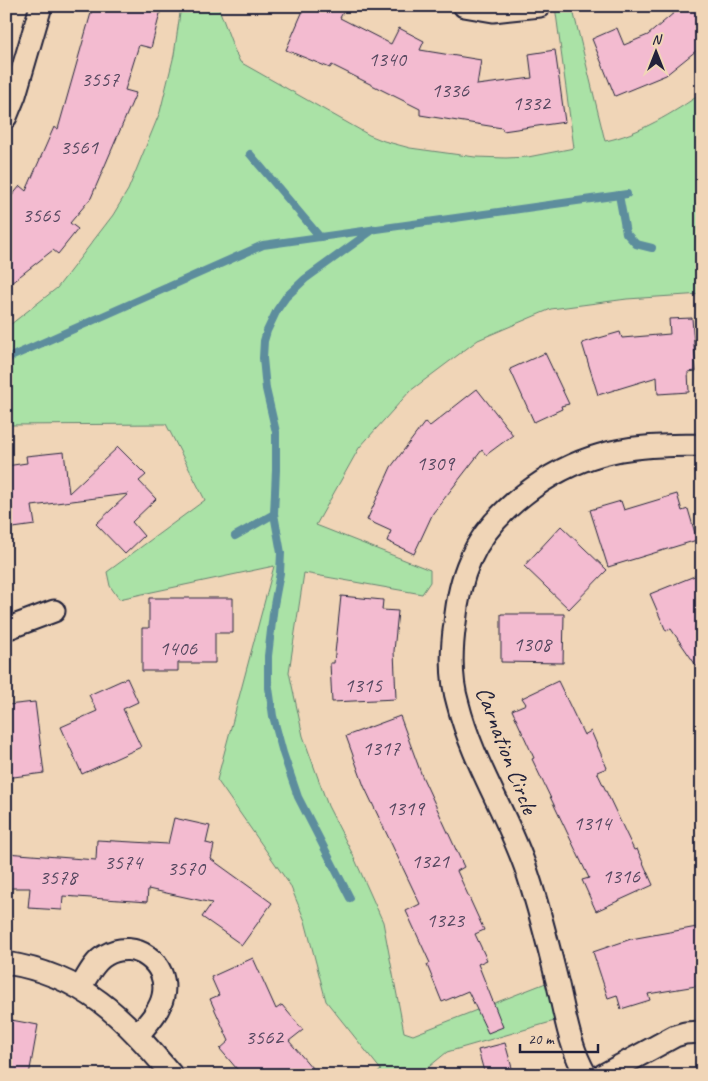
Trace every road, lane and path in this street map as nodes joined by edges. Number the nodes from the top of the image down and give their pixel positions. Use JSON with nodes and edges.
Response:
{"nodes":[{"id":1,"x":41,"y":6,"type":"edge"},
{"id":2,"x":464,"y":6,"type":"edge"},
{"id":3,"x":540,"y":6,"type":"edge"},
{"id":4,"x":6,"y":117,"type":"edge"},
{"id":5,"x":702,"y":445,"type":"edge"},
{"id":6,"x":54,"y":611,"type":"dead end"},
{"id":7,"x":6,"y":630,"type":"edge"},
{"id":8,"x":6,"y":963,"type":"edge"},
{"id":9,"x":80,"y":988,"type":"junction"},
{"id":10,"x":702,"y":1032,"type":"edge"},
{"id":11,"x":138,"y":1035,"type":"junction"},
{"id":12,"x":172,"y":1075,"type":"edge"},
{"id":13,"x":586,"y":1075,"type":"edge"},
{"id":14,"x":603,"y":1075,"type":"edge"}],
"edges":[{"from":1,"to":4,"type":"street"},
{"from":2,"to":3,"type":"street"},
{"from":5,"to":13,"type":"street","name":"Carnation Circle"},
{"from":6,"to":7,"type":"street"},
{"from":8,"to":9,"type":"street"},
{"from":9,"to":11,"type":"street"},
{"from":9,"to":11,"type":"street"},
{"from":10,"to":14,"type":"street"},
{"from":11,"to":12,"type":"street"}]}
